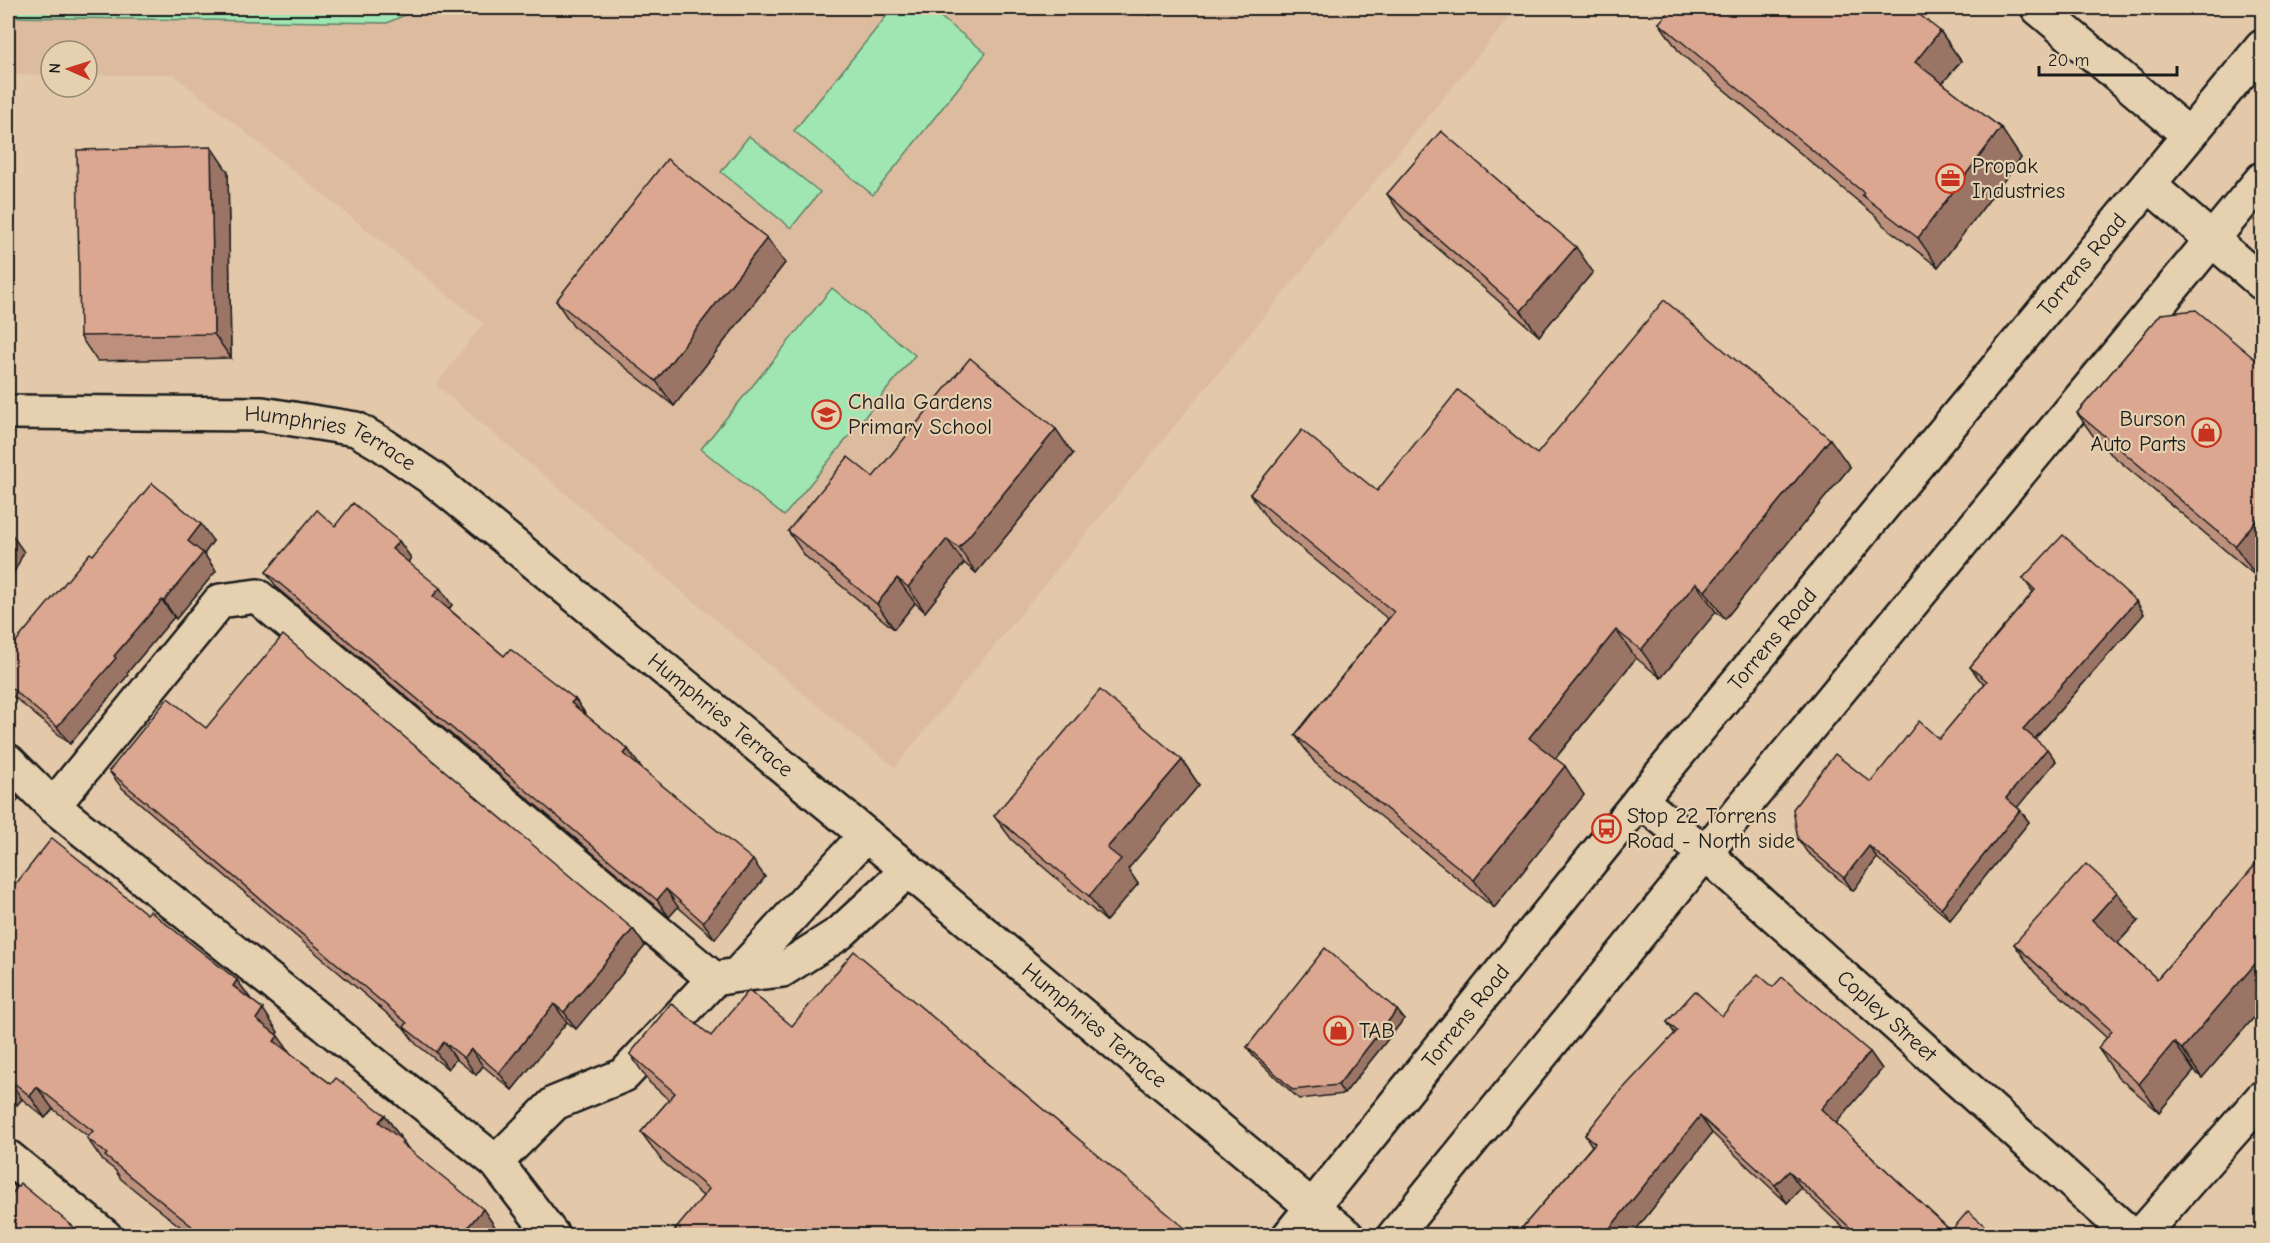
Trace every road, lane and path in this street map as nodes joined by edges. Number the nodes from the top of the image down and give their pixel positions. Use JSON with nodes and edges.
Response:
{"nodes":[{"id":1,"x":2038,"y":8,"type":"edge"},
{"id":2,"x":2262,"y":47,"type":"edge"},
{"id":3,"x":2189,"y":135,"type":"junction"},
{"id":4,"x":2262,"y":179,"type":"edge"},
{"id":5,"x":2149,"y":185,"type":"junction"},
{"id":6,"x":2213,"y":240,"type":"junction"},
{"id":7,"x":2262,"y":283,"type":"edge"},
{"id":8,"x":8,"y":411,"type":"edge"},
{"id":9,"x":8,"y":761,"type":"edge"},
{"id":10,"x":1640,"y":800,"type":"junction"},
{"id":11,"x":52,"y":806,"type":"junction"},
{"id":12,"x":867,"y":835,"type":"junction"},
{"id":13,"x":1706,"y":853,"type":"junction"},
{"id":14,"x":908,"y":870,"type":"junction"},
{"id":15,"x":725,"y":977,"type":"junction"},
{"id":16,"x":2262,"y":1098,"type":"edge"},
{"id":17,"x":8,"y":1156,"type":"edge"},
{"id":18,"x":496,"y":1162,"type":"junction"},
{"id":19,"x":1312,"y":1207,"type":"junction"},
{"id":20,"x":105,"y":1236,"type":"edge"},
{"id":21,"x":553,"y":1236,"type":"edge"},
{"id":22,"x":1288,"y":1236,"type":"edge"},
{"id":23,"x":1347,"y":1236,"type":"edge"},
{"id":24,"x":1394,"y":1236,"type":"edge"},
{"id":25,"x":2132,"y":1236,"type":"edge"},
{"id":26,"x":2140,"y":1236,"type":"edge"}],
"edges":[{"from":1,"to":3,"type":"main road"},
{"from":2,"to":3,"type":"main road","name":"Torrens Road"},
{"from":3,"to":5,"type":"main road","name":"Torrens Road"},
{"from":4,"to":6,"type":"main road"},
{"from":5,"to":6,"type":"main road"},
{"from":5,"to":10,"type":"main road","name":"Torrens Road"},
{"from":6,"to":7,"type":"main road"},
{"from":6,"to":13,"type":"main road"},
{"from":8,"to":12,"type":"main road","name":"Humphries Terrace"},
{"from":9,"to":11,"type":"main road"},
{"from":10,"to":13,"type":"main road","name":"Copley Street"},
{"from":10,"to":19,"type":"main road","name":"Torrens Road"},
{"from":11,"to":15,"type":"main road"},
{"from":11,"to":18,"type":"main road"},
{"from":12,"to":14,"type":"main road","name":"Humphries Terrace"},
{"from":12,"to":15,"type":"main road"},
{"from":13,"to":24,"type":"main road"},
{"from":13,"to":25,"type":"main road","name":"Copley Street"},
{"from":14,"to":15,"type":"main road"},
{"from":14,"to":19,"type":"main road","name":"Humphries Terrace"},
{"from":15,"to":18,"type":"main road"},
{"from":16,"to":26,"type":"main road"},
{"from":17,"to":20,"type":"main road"},
{"from":18,"to":21,"type":"main road"},
{"from":19,"to":22,"type":"main road","name":"Torrens Road"},
{"from":19,"to":23,"type":"main road","name":"Humphries Terrace"}]}
